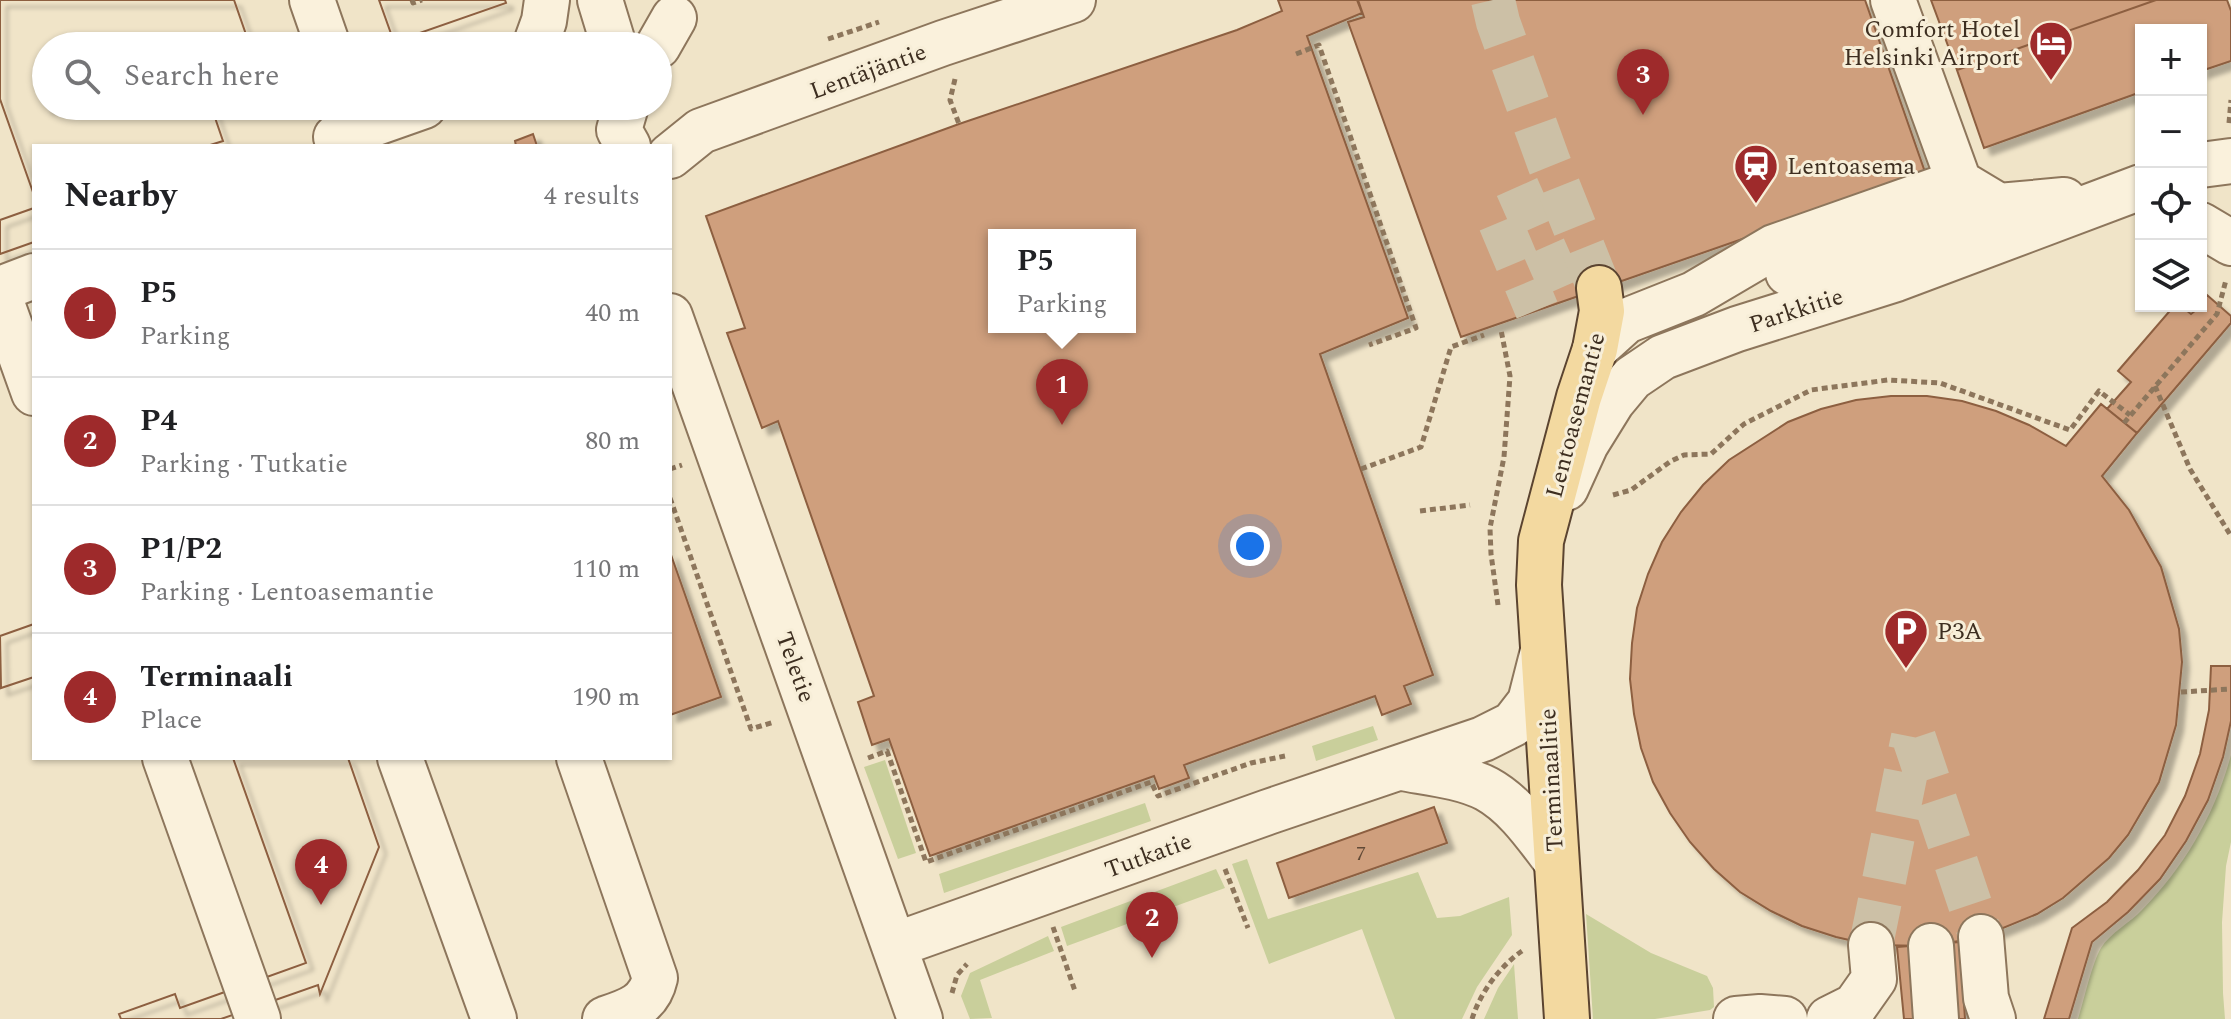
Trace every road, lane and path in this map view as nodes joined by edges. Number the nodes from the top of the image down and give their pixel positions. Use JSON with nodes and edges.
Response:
{"nodes":[{"id":1,"x":312,"y":0,"type":"edge"},
{"id":2,"x":412,"y":0,"type":"edge"},
{"id":3,"x":422,"y":0,"type":"edge"},
{"id":4,"x":547,"y":0,"type":"edge"},
{"id":5,"x":600,"y":0,"type":"edge"},
{"id":6,"x":1073,"y":0,"type":"edge"},
{"id":7,"x":1893,"y":0,"type":"edge"},
{"id":8,"x":323,"y":32,"type":"edge"},
{"id":9,"x":540,"y":32,"type":"edge"},
{"id":10,"x":610,"y":32,"type":"edge"},
{"id":11,"x":1296,"y":54,"type":"dead end"},
{"id":12,"x":373,"y":120,"type":"edge"},
{"id":13,"x":622,"y":120,"type":"edge"},
{"id":14,"x":337,"y":130,"type":"edge"},
{"id":15,"x":627,"y":144,"type":"edge"},
{"id":16,"x":672,"y":154,"type":"edge"},
{"id":17,"x":2231,"y":161,"type":"edge"},
{"id":18,"x":2207,"y":164,"type":"edge"},
{"id":19,"x":1959,"y":182,"type":"junction"},
{"id":20,"x":2132,"y":202,"type":"edge"},
{"id":21,"x":1999,"y":206,"type":"junction"},
{"id":22,"x":2220,"y":236,"type":"edge"},
{"id":23,"x":1784,"y":274,"type":"dead end"},
{"id":24,"x":32,"y":277,"type":"edge"},
{"id":25,"x":1599,"y":288,"type":"tunnel mouth"},
{"id":26,"x":0,"y":289,"type":"edge"},
{"id":27,"x":0,"y":298,"type":"edge"},
{"id":28,"x":672,"y":322,"type":"edge"},
{"id":29,"x":1501,"y":330,"type":"dead end"},
{"id":30,"x":1484,"y":335,"type":"dead end"},
{"id":31,"x":1369,"y":345,"type":"dead end"},
{"id":32,"x":1595,"y":349,"type":"junction"},
{"id":33,"x":2155,"y":386,"type":"junction"},
{"id":34,"x":32,"y":387,"type":"edge"},
{"id":35,"x":2130,"y":415,"type":"junction"},
{"id":36,"x":2124,"y":423,"type":"dead end"},
{"id":37,"x":1361,"y":469,"type":"dead end"},
{"id":38,"x":1613,"y":495,"type":"dead end"},
{"id":39,"x":672,"y":504,"type":"edge"},
{"id":40,"x":1470,"y":505,"type":"dead end"},
{"id":41,"x":1420,"y":511,"type":"dead end"},
{"id":42,"x":2231,"y":536,"type":"edge"},
{"id":43,"x":1541,"y":541,"type":"junction"},
{"id":44,"x":1499,"y":613,"type":"dead end"},
{"id":45,"x":1544,"y":648,"type":"junction"},
{"id":46,"x":2231,"y":689,"type":"edge"},
{"id":47,"x":2181,"y":692,"type":"dead end"},
{"id":48,"x":783,"y":719,"type":"dead end"},
{"id":49,"x":1285,"y":756,"type":"dead end"},
{"id":50,"x":866,"y":759,"type":"dead end"},
{"id":51,"x":166,"y":760,"type":"edge"},
{"id":52,"x":401,"y":760,"type":"edge"},
{"id":53,"x":580,"y":760,"type":"edge"},
{"id":54,"x":1402,"y":768,"type":"junction"},
{"id":55,"x":1221,"y":859,"type":"dead end"},
{"id":56,"x":1556,"y":861,"type":"junction"},
{"id":57,"x":1053,"y":926,"type":"dead end"},
{"id":58,"x":1248,"y":928,"type":"dead end"},
{"id":59,"x":1981,"y":937,"type":"tunnel mouth"},
{"id":60,"x":895,"y":945,"type":"junction"},
{"id":61,"x":1871,"y":945,"type":"tunnel mouth"},
{"id":62,"x":1931,"y":946,"type":"dead end"},
{"id":63,"x":1522,"y":951,"type":"dead end"},
{"id":64,"x":1075,"y":991,"type":"dead end"},
{"id":65,"x":258,"y":1019,"type":"edge"},
{"id":66,"x":494,"y":1019,"type":"edge"},
{"id":67,"x":605,"y":1019,"type":"edge"},
{"id":68,"x":920,"y":1019,"type":"edge"},
{"id":69,"x":1472,"y":1019,"type":"edge"},
{"id":70,"x":1567,"y":1019,"type":"edge"},
{"id":71,"x":1736,"y":1019,"type":"edge"},
{"id":72,"x":1785,"y":1019,"type":"edge"},
{"id":73,"x":1829,"y":1019,"type":"edge"},
{"id":74,"x":1936,"y":1019,"type":"edge"},
{"id":75,"x":1993,"y":1019,"type":"edge"}],
"edges":[{"from":1,"to":8,"type":"street"},
{"from":2,"to":3,"type":"path"},
{"from":4,"to":9,"type":"street"},
{"from":5,"to":10,"type":"street"},
{"from":6,"to":16,"type":"street","name":"Lentäjäntie"},
{"from":7,"to":19,"type":"street"},
{"from":11,"to":31,"type":"path"},
{"from":12,"to":14,"type":"street"},
{"from":13,"to":15,"type":"street"},
{"from":17,"to":18,"type":"street"},
{"from":19,"to":21,"type":"street"},
{"from":19,"to":32,"type":"street"},
{"from":20,"to":21,"type":"street"},
{"from":20,"to":43,"type":"street","name":"Parkkitie"},
{"from":21,"to":23,"type":"street"},
{"from":22,"to":33,"type":"path"},
{"from":24,"to":26,"type":"street"},
{"from":25,"to":32,"type":"main road","name":"Lentoasemantie"},
{"from":27,"to":34,"type":"street"},
{"from":28,"to":60,"type":"street","name":"Teletie"},
{"from":29,"to":44,"type":"path"},
{"from":30,"to":37,"type":"path","bridge":true},
{"from":32,"to":43,"type":"main road","name":"Lentoasemantie"},
{"from":33,"to":35,"type":"path"},
{"from":33,"to":42,"type":"path"},
{"from":35,"to":36,"type":"path"},
{"from":35,"to":38,"type":"path"},
{"from":39,"to":48,"type":"path"},
{"from":40,"to":41,"type":"path"},
{"from":43,"to":45,"type":"main road","name":"Terminaalitie"},
{"from":45,"to":54,"type":"street","name":"Tutkatie"},
{"from":45,"to":56,"type":"main road","name":"Terminaalitie"},
{"from":46,"to":47,"type":"path"},
{"from":49,"to":50,"type":"path"},
{"from":51,"to":65,"type":"street"},
{"from":52,"to":66,"type":"street"},
{"from":53,"to":67,"type":"street"},
{"from":54,"to":56,"type":"street","name":"Tutkatie"},
{"from":54,"to":60,"type":"street","name":"Tutkatie"},
{"from":55,"to":58,"type":"path"},
{"from":56,"to":70,"type":"main road","name":"Terminaalitie"},
{"from":57,"to":64,"type":"path"},
{"from":59,"to":75,"type":"street"},
{"from":60,"to":68,"type":"street","name":"Teletie"},
{"from":61,"to":73,"type":"street"},
{"from":62,"to":74,"type":"street"},
{"from":63,"to":69,"type":"path"},
{"from":71,"to":72,"type":"street"}]}
